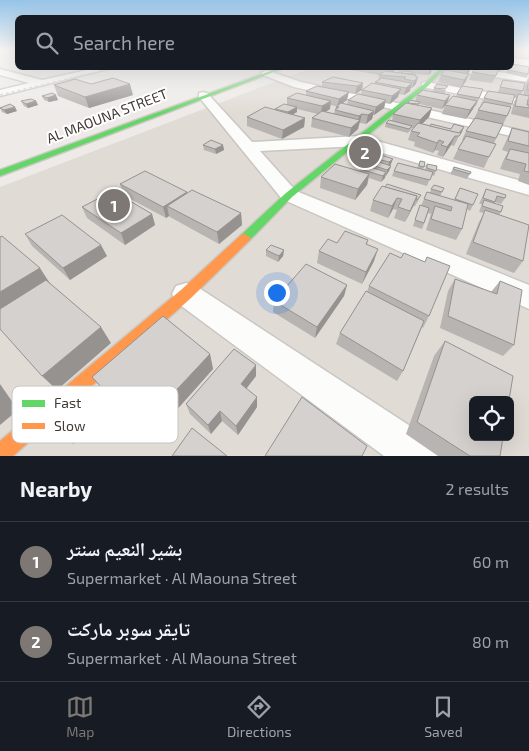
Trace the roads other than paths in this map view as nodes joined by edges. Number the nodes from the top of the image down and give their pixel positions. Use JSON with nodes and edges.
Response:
{"nodes":[{"id":1,"x":92,"y":71,"type":"edge"},
{"id":2,"x":263,"y":71,"type":"edge"},
{"id":3,"x":264,"y":71,"type":"edge"},
{"id":4,"x":270,"y":71,"type":"edge"},
{"id":5,"x":440,"y":71,"type":"edge"},
{"id":6,"x":474,"y":71,"type":"edge"},
{"id":7,"x":0,"y":72,"type":"edge"},
{"id":8,"x":529,"y":79,"type":"edge"},
{"id":9,"x":41,"y":83,"type":"junction"},
{"id":10,"x":426,"y":85,"type":"junction"},
{"id":11,"x":0,"y":93,"type":"edge"},
{"id":12,"x":203,"y":96,"type":"junction"},
{"id":13,"x":529,"y":102,"type":"edge"},
{"id":14,"x":398,"y":107,"type":"junction"},
{"id":15,"x":529,"y":136,"type":"edge"},
{"id":16,"x":359,"y":141,"type":"junction"},
{"id":17,"x":71,"y":146,"type":"junction"},
{"id":18,"x":248,"y":147,"type":"junction"},
{"id":19,"x":0,"y":161,"type":"edge"},
{"id":20,"x":0,"y":173,"type":"edge"},
{"id":21,"x":8,"y":182,"type":"dead end"},
{"id":22,"x":529,"y":189,"type":"edge"},
{"id":23,"x":289,"y":195,"type":"junction"},
{"id":24,"x":186,"y":294,"type":"junction"},
{"id":25,"x":529,"y":297,"type":"edge"},
{"id":26,"x":79,"y":386,"type":"edge"},
{"id":27,"x":13,"y":443,"type":"edge"},
{"id":28,"x":0,"y":454,"type":"edge"},
{"id":29,"x":418,"y":456,"type":"edge"}],
"edges":[{"from":1,"to":9,"type":"street"},
{"from":2,"to":19,"type":"main road"},
{"from":3,"to":12,"type":"main road","name":"AL MAOUNA STREET"},
{"from":4,"to":14,"type":"street"},
{"from":5,"to":10,"type":"main road"},
{"from":6,"to":8,"type":"street"},
{"from":7,"to":9,"type":"street"},
{"from":9,"to":11,"type":"street"},
{"from":10,"to":13,"type":"street"},
{"from":10,"to":14,"type":"main road"},
{"from":12,"to":17,"type":"main road","name":"AL MAOUNA STREET"},
{"from":12,"to":18,"type":"street"},
{"from":14,"to":15,"type":"street"},
{"from":14,"to":16,"type":"main road"},
{"from":16,"to":18,"type":"street"},
{"from":16,"to":22,"type":"street"},
{"from":16,"to":23,"type":"main road"},
{"from":17,"to":20,"type":"main road","name":"AL MAOUNA STREET"},
{"from":17,"to":21,"type":"main road"},
{"from":18,"to":23,"type":"street"},
{"from":23,"to":24,"type":"main road"},
{"from":23,"to":25,"type":"street"},
{"from":24,"to":26,"type":"main road"},
{"from":24,"to":29,"type":"street"},
{"from":27,"to":28,"type":"main road"}]}
